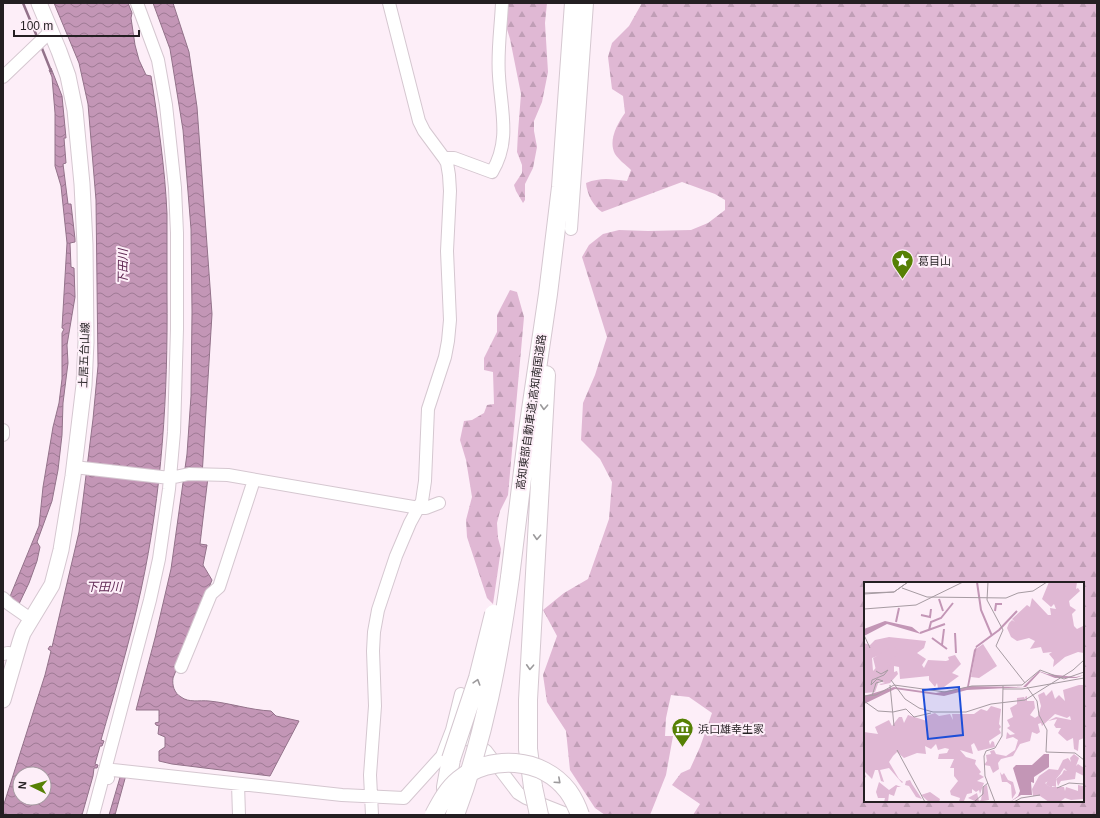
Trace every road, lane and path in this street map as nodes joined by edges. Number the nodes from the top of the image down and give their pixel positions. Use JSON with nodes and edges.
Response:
{"nodes":[{"id":1,"x":39,"y":3,"type":"edge"},
{"id":2,"x":137,"y":3,"type":"edge"},
{"id":3,"x":389,"y":3,"type":"edge"},
{"id":4,"x":502,"y":3,"type":"edge"},
{"id":5,"x":574,"y":3,"type":"edge"},
{"id":6,"x":587,"y":3,"type":"edge"},
{"id":7,"x":44,"y":38,"type":"junction"},
{"id":8,"x":3,"y":77,"type":"edge"},
{"id":9,"x":444,"y":158,"type":"junction"},
{"id":10,"x":571,"y":229,"type":"dead end"},
{"id":11,"x":553,"y":256,"type":"junction"},
{"id":12,"x":3,"y":430,"type":"edge"},
{"id":13,"x":3,"y":435,"type":"edge"},
{"id":14,"x":78,"y":467,"type":"junction"},
{"id":15,"x":168,"y":478,"type":"junction"},
{"id":16,"x":254,"y":480,"type":"junction"},
{"id":17,"x":439,"y":503,"type":"dead end"},
{"id":18,"x":419,"y":508,"type":"junction"},
{"id":19,"x":506,"y":577,"type":"junction"},
{"id":20,"x":5,"y":604,"type":"edge"},
{"id":21,"x":32,"y":620,"type":"junction"},
{"id":22,"x":9,"y":654,"type":"edge"},
{"id":23,"x":181,"y":667,"type":"dead end"},
{"id":24,"x":461,"y":694,"type":"dead end"},
{"id":25,"x":3,"y":700,"type":"edge"},
{"id":26,"x":452,"y":730,"type":"junction"},
{"id":27,"x":105,"y":773,"type":"junction"},
{"id":28,"x":238,"y":784,"type":"junction"},
{"id":29,"x":371,"y":796,"type":"junction"},
{"id":30,"x":93,"y":815,"type":"edge"},
{"id":31,"x":102,"y":815,"type":"edge"},
{"id":32,"x":239,"y":815,"type":"edge"},
{"id":33,"x":372,"y":815,"type":"edge"},
{"id":34,"x":434,"y":815,"type":"edge"},
{"id":35,"x":450,"y":815,"type":"edge"},
{"id":36,"x":455,"y":815,"type":"edge"},
{"id":37,"x":539,"y":815,"type":"edge"},
{"id":38,"x":569,"y":815,"type":"edge"},
{"id":39,"x":580,"y":815,"type":"edge"}],
"edges":[{"from":1,"to":7,"type":"main road","name":"土居五台山線"},
{"from":2,"to":15,"type":"street"},
{"from":3,"to":9,"type":"street"},
{"from":4,"to":9,"type":"street"},
{"from":5,"to":11,"type":"highway","name":"高知東部自動車道;高知南国道路"},
{"from":6,"to":10,"type":"street"},
{"from":7,"to":8,"type":"street"},
{"from":7,"to":14,"type":"main road","name":"土居五台山線"},
{"from":9,"to":18,"type":"street"},
{"from":11,"to":19,"type":"highway","name":"高知東部自動車道;高知南国道路"},
{"from":11,"to":37,"type":"highway","one_way":true,"bridge":true},
{"from":12,"to":13,"type":"street"},
{"from":14,"to":15,"type":"street"},
{"from":14,"to":21,"type":"main road","name":"土居五台山線"},
{"from":15,"to":16,"type":"street"},
{"from":15,"to":27,"type":"street"},
{"from":16,"to":18,"type":"street"},
{"from":16,"to":23,"type":"street"},
{"from":17,"to":18,"type":"street"},
{"from":18,"to":29,"type":"street"},
{"from":35,"to":19,"type":"highway","one_way":true,"bridge":true},
{"from":19,"to":36,"type":"highway","bridge":true},
{"from":20,"to":21,"type":"street"},
{"from":21,"to":22,"type":"main road","name":"土居五台山線"},
{"from":22,"to":25,"type":"main road","name":"土居五台山線"},
{"from":24,"to":26,"type":"street"},
{"from":26,"to":29,"type":"street"},
{"from":26,"to":38,"type":"street"},
{"from":27,"to":28,"type":"street"},
{"from":27,"to":30,"type":"street"},
{"from":27,"to":31,"type":"street"},
{"from":28,"to":29,"type":"street"},
{"from":28,"to":32,"type":"street"},
{"from":29,"to":33,"type":"street"},
{"from":34,"to":39,"type":"highway","one_way":true,"bridge":true}]}
